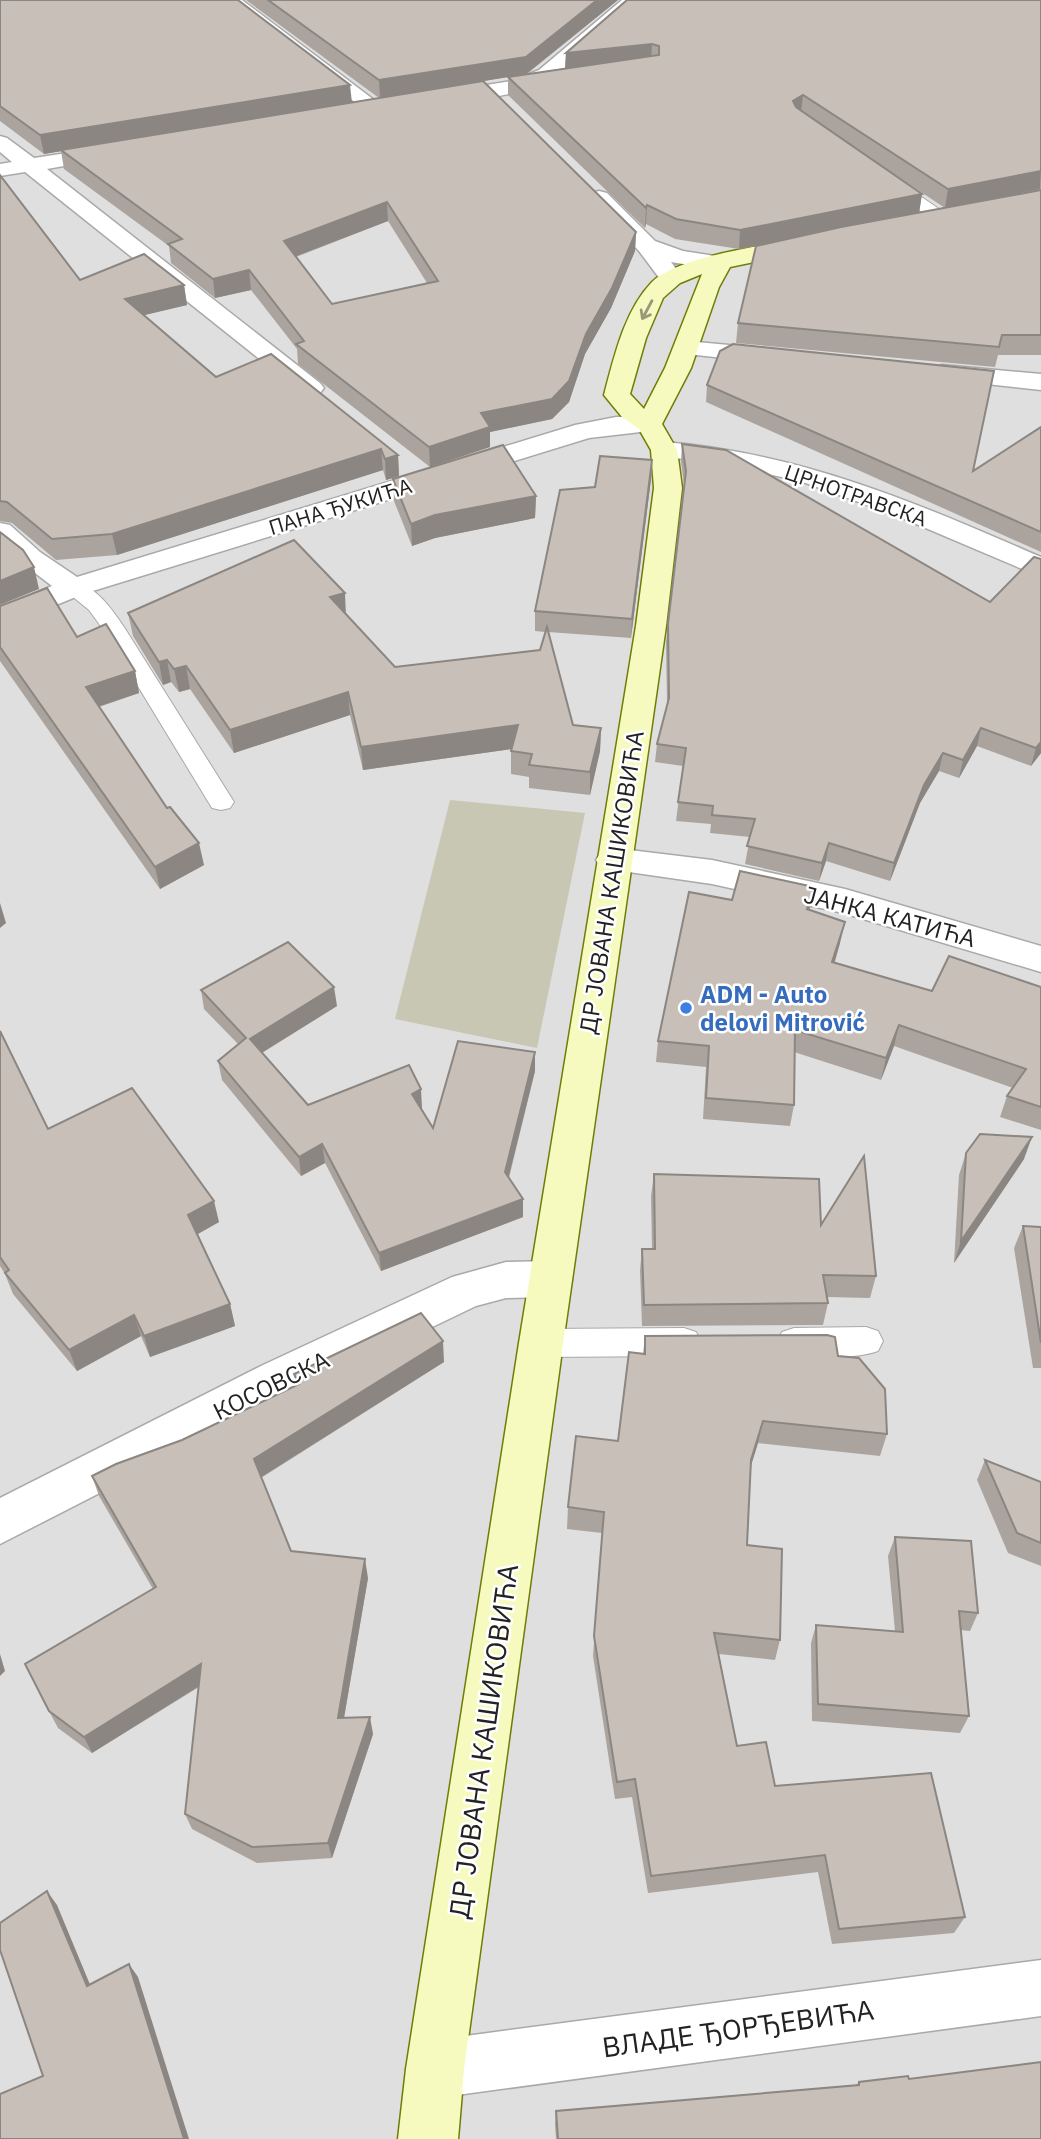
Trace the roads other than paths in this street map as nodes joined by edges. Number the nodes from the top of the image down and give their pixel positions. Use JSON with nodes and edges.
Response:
{"nodes":[{"id":1,"x":231,"y":0,"type":"edge"},
{"id":2,"x":633,"y":0,"type":"edge"},
{"id":3,"x":565,"y":78,"type":"edge"},
{"id":4,"x":532,"y":82,"type":"junction"},
{"id":5,"x":491,"y":91,"type":"junction"},
{"id":6,"x":427,"y":101,"type":"edge"},
{"id":7,"x":401,"y":105,"type":"edge"},
{"id":8,"x":376,"y":109,"type":"junction"},
{"id":9,"x":510,"y":110,"type":"edge"},
{"id":10,"x":344,"y":114,"type":"edge"},
{"id":11,"x":0,"y":142,"type":"edge"},
{"id":12,"x":127,"y":149,"type":"edge"},
{"id":13,"x":29,"y":165,"type":"junction"},
{"id":14,"x":0,"y":170,"type":"edge"},
{"id":15,"x":873,"y":172,"type":"edge"},
{"id":16,"x":588,"y":188,"type":"edge"},
{"id":17,"x":968,"y":214,"type":"edge"},
{"id":18,"x":943,"y":218,"type":"junction"},
{"id":19,"x":917,"y":223,"type":"edge"},
{"id":20,"x":824,"y":242,"type":"edge"},
{"id":21,"x":647,"y":247,"type":"junction"},
{"id":22,"x":720,"y":264,"type":"junction"},
{"id":23,"x":671,"y":278,"type":"junction"},
{"id":24,"x":686,"y":348,"type":"junction"},
{"id":25,"x":793,"y":358,"type":"edge"},
{"id":26,"x":917,"y":370,"type":"edge"},
{"id":27,"x":1041,"y":382,"type":"edge"},
{"id":28,"x":330,"y":403,"type":"edge"},
{"id":29,"x":657,"y":437,"type":"junction"},
{"id":30,"x":0,"y":531,"type":"edge"},
{"id":31,"x":1041,"y":568,"type":"edge"},
{"id":32,"x":73,"y":588,"type":"junction"},
{"id":33,"x":0,"y":619,"type":"edge"},
{"id":34,"x":220,"y":802,"type":"dead end"},
{"id":35,"x":614,"y":860,"type":"junction"},
{"id":36,"x":1041,"y":959,"type":"edge"},
{"id":37,"x":551,"y":1279,"type":"junction"},
{"id":38,"x":866,"y":1341,"type":"dead end"},
{"id":39,"x":717,"y":1342,"type":"edge"},
{"id":40,"x":758,"y":1342,"type":"edge"},
{"id":41,"x":541,"y":1343,"type":"junction"},
{"id":42,"x":0,"y":1521,"type":"edge"},
{"id":43,"x":1041,"y":1988,"type":"edge"},
{"id":44,"x":435,"y":2069,"type":"junction"},
{"id":45,"x":428,"y":2139,"type":"edge"}],
"edges":[{"from":1,"to":8,"type":"street"},
{"from":2,"to":4,"type":"street"},
{"from":3,"to":4,"type":"lane"},
{"from":4,"to":5,"type":"street"},
{"from":5,"to":6,"type":"street"},
{"from":5,"to":9,"type":"street"},
{"from":7,"to":8,"type":"street"},
{"from":8,"to":10,"type":"street"},
{"from":11,"to":13,"type":"street"},
{"from":12,"to":13,"type":"street"},
{"from":13,"to":14,"type":"street"},
{"from":13,"to":28,"type":"street"},
{"from":15,"to":18,"type":"lane"},
{"from":16,"to":21,"type":"street"},
{"from":17,"to":18,"type":"street"},
{"from":18,"to":19,"type":"street"},
{"from":20,"to":22,"type":"street"},
{"from":21,"to":22,"type":"street"},
{"from":21,"to":23,"type":"street"},
{"from":22,"to":23,"type":"street"},
{"from":22,"to":24,"type":"street"},
{"from":23,"to":29,"type":"street","one_way":true},
{"from":24,"to":25,"type":"street"},
{"from":24,"to":29,"type":"street"},
{"from":26,"to":27,"type":"street"},
{"from":29,"to":31,"type":"street","name":"ЦРНОТРАВСКА"},
{"from":29,"to":32,"type":"street","name":"ПАНА ЂУКИЋА"},
{"from":29,"to":35,"type":"street","name":"ДР ЈОВАНА КАШИКОВИЋА"},
{"from":30,"to":32,"type":"street"},
{"from":32,"to":33,"type":"street","name":"ПАНА ЂУКИЋА"},
{"from":32,"to":34,"type":"lane"},
{"from":35,"to":36,"type":"street","name":"ЈАНКА КАТИЋА"},
{"from":35,"to":37,"type":"street","name":"ДР ЈОВАНА КАШИКОВИЋА"},
{"from":37,"to":41,"type":"street","name":"ДР ЈОВАНА КАШИКОВИЋА"},
{"from":37,"to":42,"type":"street","name":"КОСОВСКА"},
{"from":38,"to":40,"type":"lane"},
{"from":39,"to":41,"type":"lane"},
{"from":41,"to":44,"type":"street","name":"ДР ЈОВАНА КАШИКОВИЋА"},
{"from":43,"to":44,"type":"street","name":"ВЛАДЕ ЂОРЂЕВИЋА"},
{"from":44,"to":45,"type":"street","name":"ДР ЈОВАНА КАШИКОВИЋА"}]}
